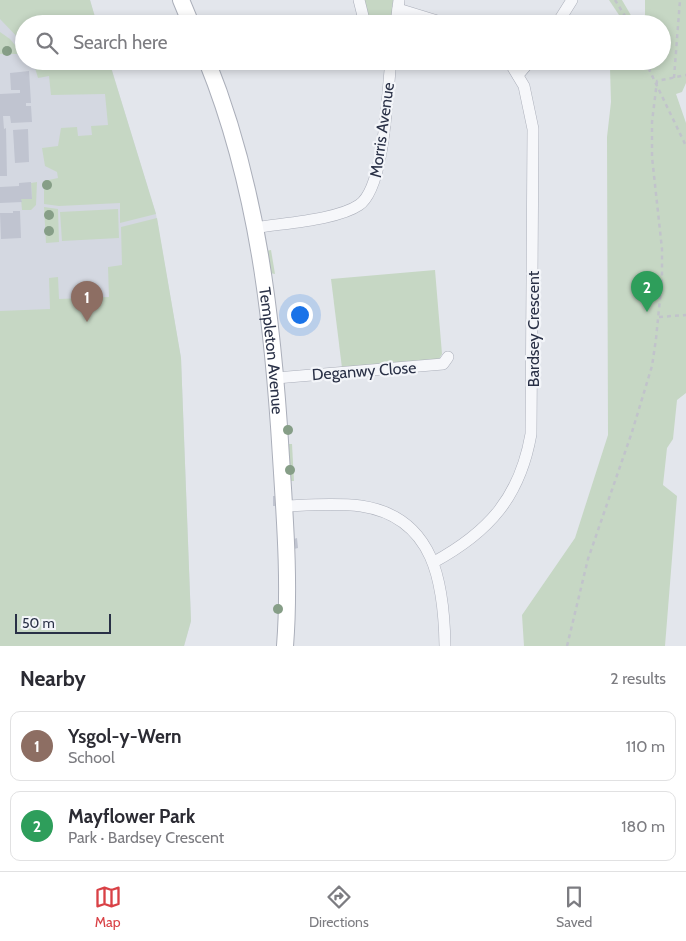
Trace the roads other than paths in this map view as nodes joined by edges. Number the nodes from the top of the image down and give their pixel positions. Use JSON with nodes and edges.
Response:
{"nodes":[{"id":1,"x":181,"y":0,"type":"edge"},
{"id":2,"x":359,"y":0,"type":"edge"},
{"id":3,"x":572,"y":0,"type":"edge"},
{"id":4,"x":398,"y":5,"type":"edge"},
{"id":5,"x":187,"y":15,"type":"edge"},
{"id":6,"x":363,"y":15,"type":"edge"},
{"id":7,"x":424,"y":15,"type":"edge"},
{"id":8,"x":562,"y":15,"type":"edge"},
{"id":9,"x":210,"y":70,"type":"edge"},
{"id":10,"x":390,"y":70,"type":"edge"},
{"id":11,"x":515,"y":70,"type":"edge"},
{"id":12,"x":522,"y":70,"type":"edge"},
{"id":13,"x":518,"y":75,"type":"junction"},
{"id":14,"x":255,"y":228,"type":"junction"},
{"id":15,"x":448,"y":357,"type":"dead end"},
{"id":16,"x":276,"y":378,"type":"junction"},
{"id":17,"x":284,"y":506,"type":"junction"},
{"id":18,"x":434,"y":562,"type":"junction"},
{"id":19,"x":285,"y":646,"type":"edge"},
{"id":20,"x":445,"y":646,"type":"edge"}],
"edges":[{"from":1,"to":5,"type":"street"},
{"from":2,"to":6,"type":"street"},
{"from":3,"to":8,"type":"street"},
{"from":4,"to":7,"type":"street"},
{"from":9,"to":14,"type":"street","name":"Templeton Avenue"},
{"from":10,"to":14,"type":"street","name":"Morris Avenue"},
{"from":11,"to":13,"type":"street","name":"Bardsey Crescent"},
{"from":12,"to":13,"type":"street"},
{"from":13,"to":18,"type":"street","name":"Bardsey Crescent"},
{"from":14,"to":16,"type":"street","name":"Templeton Avenue"},
{"from":15,"to":16,"type":"street","name":"Deganwy Close"},
{"from":16,"to":17,"type":"street","name":"Templeton Avenue"},
{"from":17,"to":18,"type":"street"},
{"from":17,"to":19,"type":"street","name":"Templeton Avenue"},
{"from":18,"to":20,"type":"street"}]}
